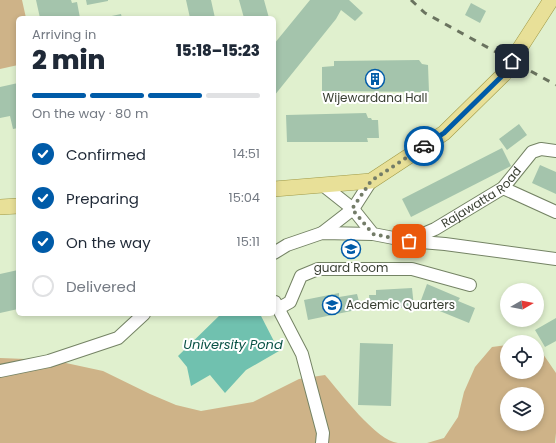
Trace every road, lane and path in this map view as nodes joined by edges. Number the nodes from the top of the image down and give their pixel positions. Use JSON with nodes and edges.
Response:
{"nodes":[{"id":1,"x":551,"y":0,"type":"edge"},
{"id":2,"x":556,"y":151,"type":"edge"},
{"id":3,"x":371,"y":181,"type":"junction"},
{"id":4,"x":324,"y":186,"type":"junction"},
{"id":5,"x":503,"y":188,"type":"junction"},
{"id":6,"x":276,"y":190,"type":"edge"},
{"id":7,"x":0,"y":206,"type":"edge"},
{"id":8,"x":16,"y":206,"type":"edge"},
{"id":9,"x":352,"y":209,"type":"junction"},
{"id":10,"x":556,"y":212,"type":"edge"},
{"id":11,"x":322,"y":233,"type":"junction"},
{"id":12,"x":373,"y":234,"type":"junction"},
{"id":13,"x":409,"y":241,"type":"junction"},
{"id":14,"x":276,"y":252,"type":"edge"},
{"id":15,"x":556,"y":259,"type":"edge"},
{"id":16,"x":470,"y":285,"type":"dead end"},
{"id":17,"x":276,"y":304,"type":"edge"},
{"id":18,"x":276,"y":305,"type":"edge"},
{"id":19,"x":142,"y":316,"type":"edge"},
{"id":20,"x":0,"y":371,"type":"edge"},
{"id":21,"x":322,"y":443,"type":"edge"}],
"edges":[{"from":1,"to":3,"type":"main road","bridge":true},
{"from":2,"to":5,"type":"street","name":"Rajawatta Road"},
{"from":3,"to":4,"type":"main road"},
{"from":3,"to":9,"type":"street"},
{"from":4,"to":6,"type":"main road"},
{"from":4,"to":9,"type":"street"},
{"from":5,"to":10,"type":"street"},
{"from":5,"to":13,"type":"street","name":"Rajawatta Road"},
{"from":7,"to":8,"type":"main road"},
{"from":9,"to":11,"type":"street"},
{"from":9,"to":12,"type":"street"},
{"from":11,"to":12,"type":"street"},
{"from":11,"to":14,"type":"street"},
{"from":12,"to":13,"type":"street"},
{"from":13,"to":15,"type":"street"},
{"from":16,"to":17,"type":"street"},
{"from":18,"to":21,"type":"street"},
{"from":19,"to":20,"type":"street"}]}
